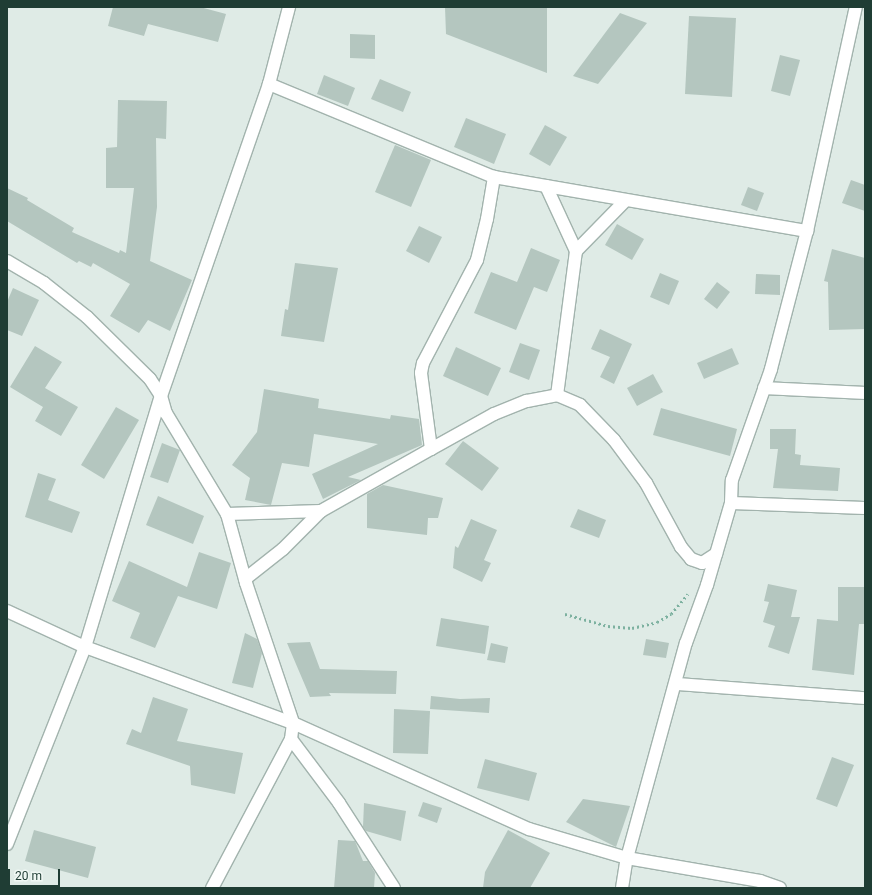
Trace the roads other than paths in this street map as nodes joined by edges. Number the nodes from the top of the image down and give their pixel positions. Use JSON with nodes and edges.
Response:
{"nodes":[{"id":1,"x":289,"y":7,"type":"edge"},
{"id":2,"x":856,"y":7,"type":"edge"},
{"id":3,"x":269,"y":84,"type":"junction"},
{"id":4,"x":494,"y":177,"type":"junction"},
{"id":5,"x":546,"y":186,"type":"junction"},
{"id":6,"x":625,"y":202,"type":"junction"},
{"id":7,"x":807,"y":231,"type":"junction"},
{"id":8,"x":576,"y":251,"type":"junction"},
{"id":9,"x":7,"y":261,"type":"edge"},
{"id":10,"x":764,"y":388,"type":"junction"},
{"id":11,"x":865,"y":393,"type":"edge"},
{"id":12,"x":557,"y":395,"type":"junction"},
{"id":13,"x":161,"y":396,"type":"junction"},
{"id":14,"x":432,"y":449,"type":"junction"},
{"id":15,"x":731,"y":503,"type":"junction"},
{"id":16,"x":865,"y":508,"type":"edge"},
{"id":17,"x":322,"y":511,"type":"junction"},
{"id":18,"x":227,"y":514,"type":"junction"},
{"id":19,"x":716,"y":554,"type":"junction"},
{"id":20,"x":245,"y":579,"type":"junction"},
{"id":21,"x":7,"y":611,"type":"edge"},
{"id":22,"x":85,"y":647,"type":"junction"},
{"id":23,"x":677,"y":684,"type":"junction"},
{"id":24,"x":865,"y":698,"type":"edge"},
{"id":25,"x":293,"y":723,"type":"junction"},
{"id":26,"x":291,"y":739,"type":"junction"},
{"id":27,"x":7,"y":844,"type":"edge"},
{"id":28,"x":627,"y":858,"type":"junction"},
{"id":29,"x":212,"y":888,"type":"edge"},
{"id":30,"x":394,"y":888,"type":"edge"},
{"id":31,"x":622,"y":888,"type":"edge"},
{"id":32,"x":780,"y":888,"type":"edge"}],
"edges":[{"from":1,"to":3,"type":"street"},
{"from":2,"to":7,"type":"street"},
{"from":3,"to":4,"type":"street"},
{"from":3,"to":13,"type":"street"},
{"from":4,"to":5,"type":"street"},
{"from":4,"to":14,"type":"street"},
{"from":5,"to":6,"type":"street"},
{"from":5,"to":8,"type":"street"},
{"from":6,"to":7,"type":"street"},
{"from":6,"to":8,"type":"street"},
{"from":7,"to":10,"type":"street"},
{"from":8,"to":12,"type":"street"},
{"from":9,"to":13,"type":"street"},
{"from":10,"to":11,"type":"street"},
{"from":10,"to":15,"type":"street"},
{"from":12,"to":14,"type":"street"},
{"from":12,"to":19,"type":"street"},
{"from":13,"to":18,"type":"street"},
{"from":13,"to":22,"type":"street"},
{"from":14,"to":17,"type":"street"},
{"from":15,"to":16,"type":"street"},
{"from":15,"to":19,"type":"street"},
{"from":17,"to":18,"type":"street"},
{"from":17,"to":20,"type":"street"},
{"from":18,"to":20,"type":"street"},
{"from":19,"to":23,"type":"street"},
{"from":20,"to":25,"type":"street"},
{"from":21,"to":22,"type":"street"},
{"from":22,"to":25,"type":"street"},
{"from":22,"to":27,"type":"street"},
{"from":23,"to":24,"type":"street"},
{"from":23,"to":28,"type":"street"},
{"from":25,"to":26,"type":"street"},
{"from":25,"to":28,"type":"street"},
{"from":26,"to":29,"type":"street"},
{"from":26,"to":30,"type":"street"},
{"from":28,"to":31,"type":"street"},
{"from":28,"to":32,"type":"street"}]}
